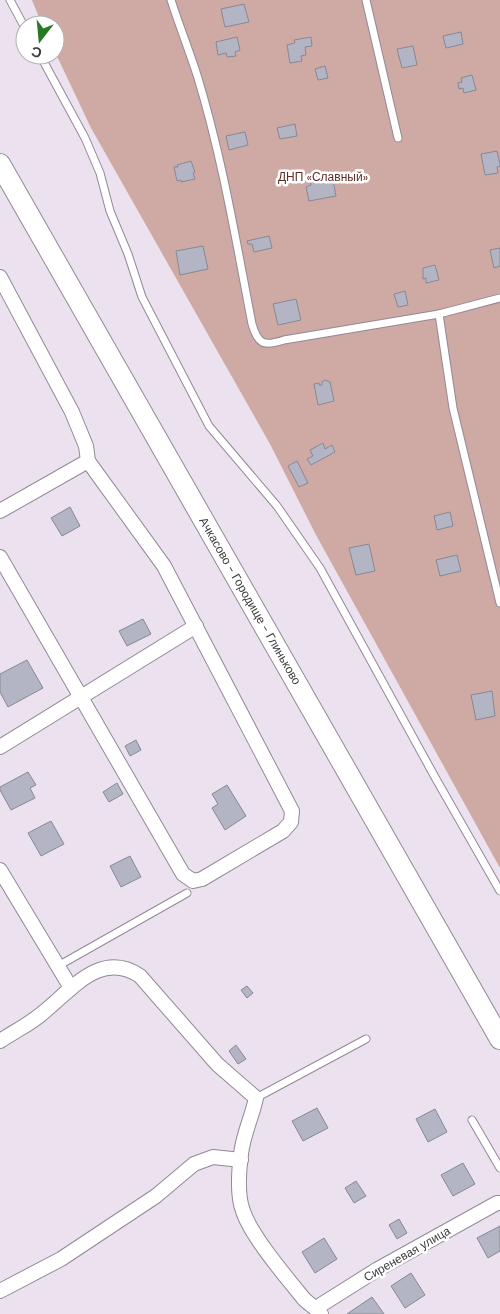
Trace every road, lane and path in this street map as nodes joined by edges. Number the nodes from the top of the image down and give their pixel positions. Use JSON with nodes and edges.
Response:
{"nodes":[{"id":1,"x":10,"y":0,"type":"edge"},
{"id":2,"x":171,"y":0,"type":"edge"},
{"id":3,"x":366,"y":0,"type":"edge"},
{"id":4,"x":18,"y":15,"type":"edge"},
{"id":5,"x":45,"y":65,"type":"edge"},
{"id":6,"x":398,"y":138,"type":"dead end"},
{"id":7,"x":0,"y":164,"type":"edge"},
{"id":8,"x":0,"y":279,"type":"edge"},
{"id":9,"x":500,"y":298,"type":"edge"},
{"id":10,"x":439,"y":314,"type":"junction"},
{"id":11,"x":88,"y":461,"type":"junction"},
{"id":12,"x":0,"y":511,"type":"edge"},
{"id":13,"x":0,"y":557,"type":"edge"},
{"id":14,"x":500,"y":603,"type":"edge"},
{"id":15,"x":196,"y":626,"type":"junction"},
{"id":16,"x":82,"y":697,"type":"junction"},
{"id":17,"x":0,"y":747,"type":"edge"},
{"id":18,"x":0,"y":870,"type":"edge"},
{"id":19,"x":500,"y":891,"type":"edge"},
{"id":20,"x":187,"y":893,"type":"dead end"},
{"id":21,"x":58,"y":966,"type":"junction"},
{"id":22,"x":71,"y":988,"type":"junction"},
{"id":23,"x":366,"y":1039,"type":"dead end"},
{"id":24,"x":500,"y":1039,"type":"edge"},
{"id":25,"x":0,"y":1041,"type":"edge"},
{"id":26,"x":256,"y":1098,"type":"junction"},
{"id":27,"x":472,"y":1120,"type":"dead end"},
{"id":28,"x":241,"y":1160,"type":"junction"},
{"id":29,"x":500,"y":1168,"type":"edge"},
{"id":30,"x":500,"y":1203,"type":"edge"},
{"id":31,"x":0,"y":1291,"type":"edge"},
{"id":32,"x":319,"y":1311,"type":"edge"}],
"edges":[{"from":1,"to":4,"type":"lane"},
{"from":2,"to":10,"type":"lane"},
{"from":3,"to":6,"type":"lane"},
{"from":5,"to":19,"type":"lane"},
{"from":7,"to":24,"type":"street","name":"Ачкасово - Городище - Глиньково"},
{"from":8,"to":11,"type":"street"},
{"from":9,"to":10,"type":"lane"},
{"from":10,"to":14,"type":"lane"},
{"from":11,"to":12,"type":"street"},
{"from":11,"to":15,"type":"street"},
{"from":13,"to":16,"type":"street"},
{"from":15,"to":16,"type":"street"},
{"from":15,"to":16,"type":"street"},
{"from":16,"to":17,"type":"street"},
{"from":18,"to":21,"type":"street"},
{"from":20,"to":21,"type":"lane"},
{"from":21,"to":22,"type":"street"},
{"from":22,"to":25,"type":"street"},
{"from":22,"to":26,"type":"street"},
{"from":23,"to":26,"type":"lane"},
{"from":26,"to":28,"type":"street"},
{"from":27,"to":29,"type":"lane"},
{"from":28,"to":31,"type":"street"},
{"from":28,"to":32,"type":"street"},
{"from":30,"to":32,"type":"street","name":"Сиреневая улица"}]}
